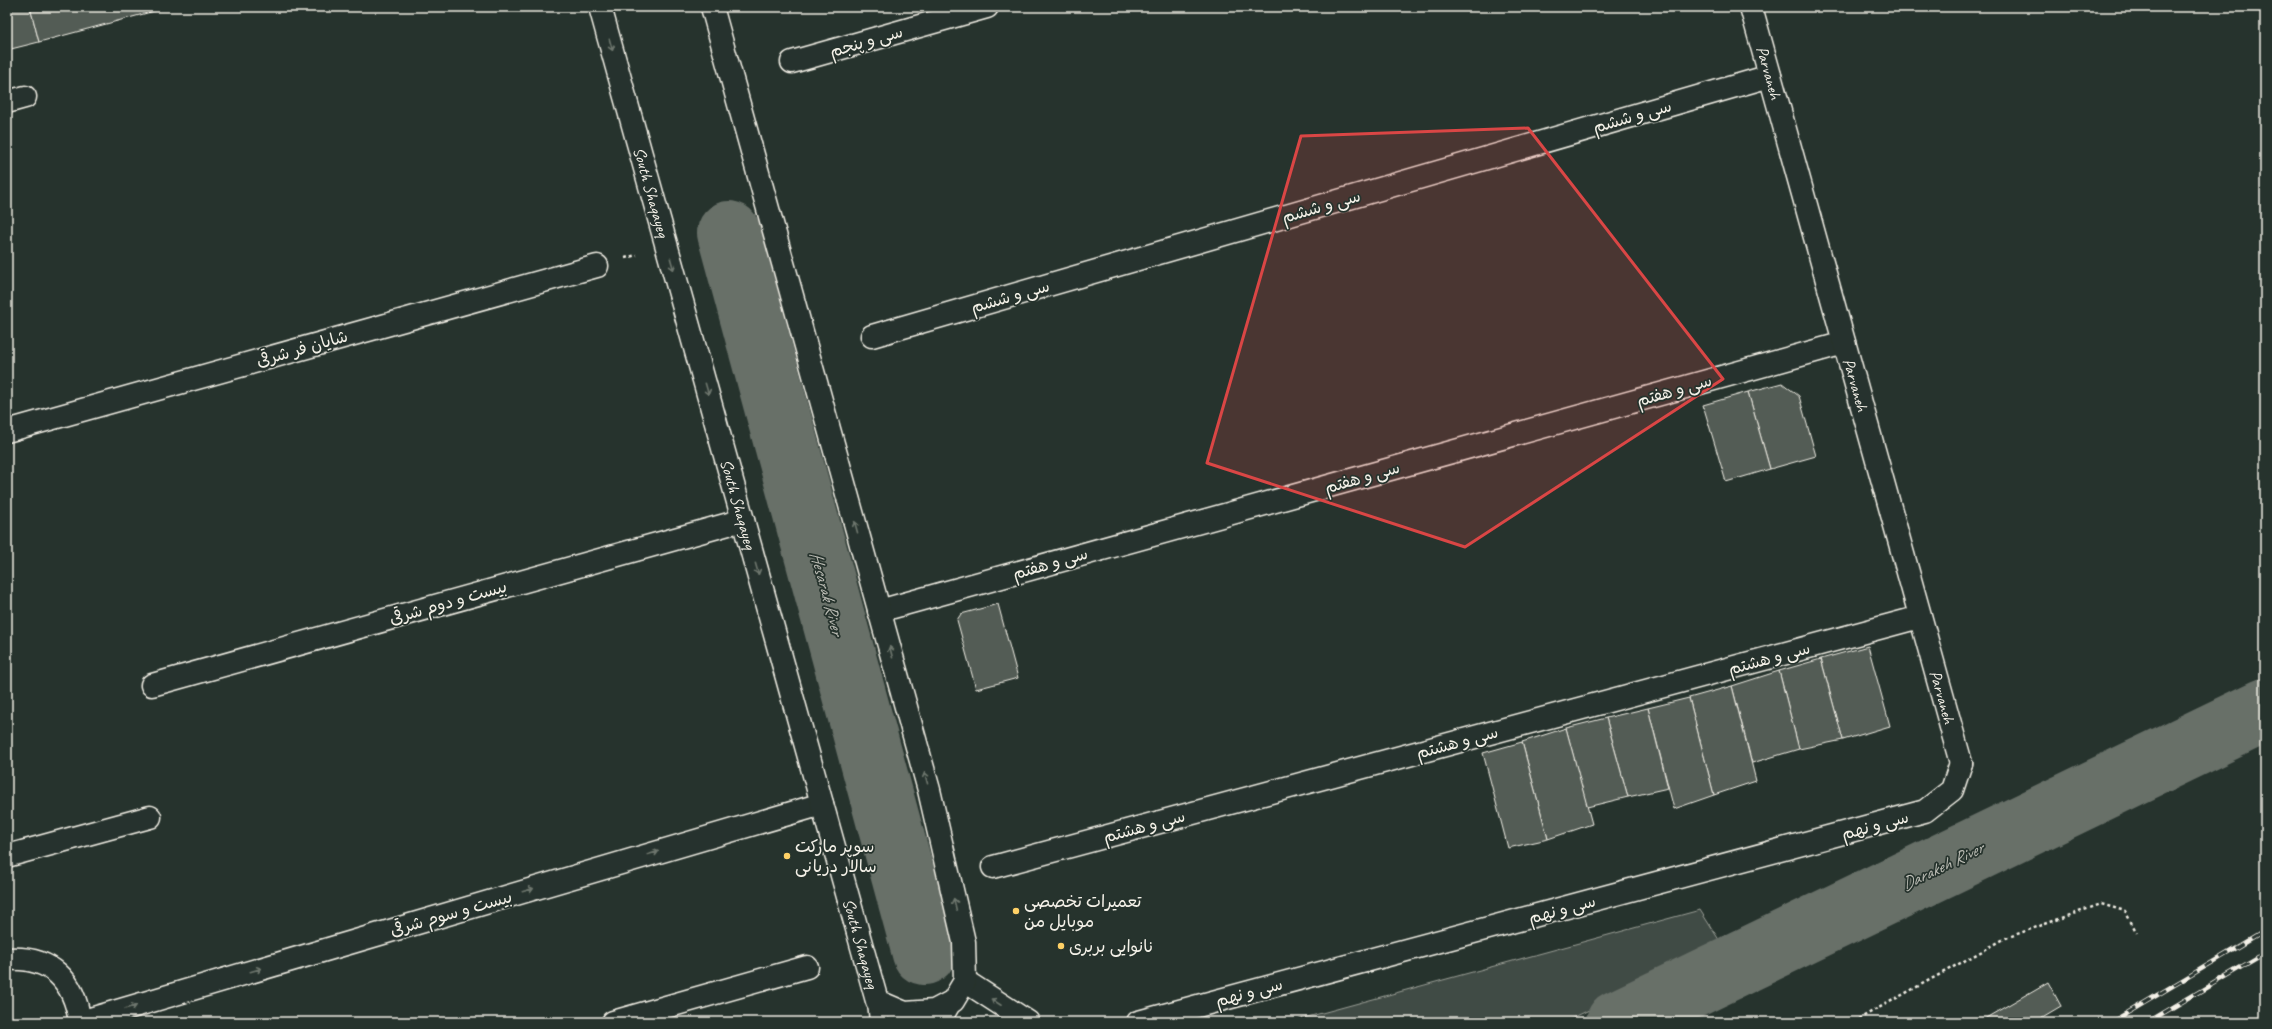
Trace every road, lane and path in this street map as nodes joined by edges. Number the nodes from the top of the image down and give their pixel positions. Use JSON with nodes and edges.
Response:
{"nodes":[{"id":1,"x":600,"y":7,"type":"edge"},
{"id":2,"x":712,"y":7,"type":"edge"},
{"id":3,"x":987,"y":7,"type":"edge"},
{"id":4,"x":1750,"y":7,"type":"edge"},
{"id":5,"x":792,"y":62,"type":"dead end"},
{"id":6,"x":1770,"y":76,"type":"junction"},
{"id":7,"x":667,"y":246,"type":"junction"},
{"id":8,"x":597,"y":266,"type":"joint"},
{"id":9,"x":872,"y":336,"type":"dead end"},
{"id":10,"x":1844,"y":343,"type":"junction"},
{"id":11,"x":7,"y":431,"type":"edge"},
{"id":12,"x":743,"y":520,"type":"junction"},
{"id":13,"x":880,"y":611,"type":"junction"},
{"id":14,"x":1920,"y":617,"type":"junction"},
{"id":15,"x":152,"y":685,"type":"dead end"},
{"id":16,"x":1961,"y":763,"type":"joint"},
{"id":17,"x":822,"y":804,"type":"junction"},
{"id":18,"x":150,"y":817,"type":"dead end"},
{"id":19,"x":7,"y":856,"type":"edge"},
{"id":20,"x":993,"y":867,"type":"dead end"},
{"id":21,"x":2137,"y":933,"type":"dead end"},
{"id":22,"x":7,"y":959,"type":"edge"},
{"id":23,"x":807,"y":967,"type":"dead end"},
{"id":24,"x":965,"y":981,"type":"junction"},
{"id":25,"x":954,"y":1001,"type":"junction"},
{"id":26,"x":878,"y":1012,"type":"edge"},
{"id":27,"x":80,"y":1022,"type":"edge"},
{"id":28,"x":612,"y":1022,"type":"edge"},
{"id":29,"x":942,"y":1022,"type":"edge"},
{"id":30,"x":1028,"y":1022,"type":"edge"},
{"id":31,"x":1138,"y":1022,"type":"edge"},
{"id":32,"x":1853,"y":1022,"type":"edge"}],
"edges":[{"from":1,"to":7,"type":"street","name":"South Shaqayeq","one_way":true},
{"from":13,"to":2,"type":"street","one_way":true},
{"from":3,"to":5,"type":"street","name":"سی و پنجم"},
{"from":4,"to":6,"type":"street","name":"Parvaneh"},
{"from":6,"to":9,"type":"street","name":"سی و ششم"},
{"from":6,"to":10,"type":"street","name":"Parvaneh"},
{"from":7,"to":8,"type":"path"},
{"from":7,"to":12,"type":"street","name":"South Shaqayeq","one_way":true},
{"from":8,"to":11,"type":"street","name":"شایان فر شرقی"},
{"from":10,"to":13,"type":"street","name":"سی و هفتم"},
{"from":10,"to":14,"type":"street","name":"Parvaneh"},
{"from":12,"to":15,"type":"street","name":"بیست و دوم شرقی"},
{"from":12,"to":17,"type":"street","name":"South Shaqayeq","one_way":true},
{"from":24,"to":13,"type":"street","one_way":true},
{"from":14,"to":16,"type":"street","name":"Parvaneh"},
{"from":14,"to":20,"type":"street","name":"سی و هشتم"},
{"from":16,"to":31,"type":"street","name":"سی و نهم"},
{"from":17,"to":26,"type":"street","name":"South Shaqayeq"},
{"from":27,"to":17,"type":"street","name":"بیست و سوم شرقی","one_way":true},
{"from":18,"to":19,"type":"street"},
{"from":21,"to":32,"type":"path"},
{"from":22,"to":27,"type":"street"},
{"from":23,"to":28,"type":"street"},
{"from":24,"to":25,"type":"street"},
{"from":30,"to":24,"type":"street","one_way":true},
{"from":25,"to":26,"type":"street"},
{"from":25,"to":29,"type":"lane"}]}
